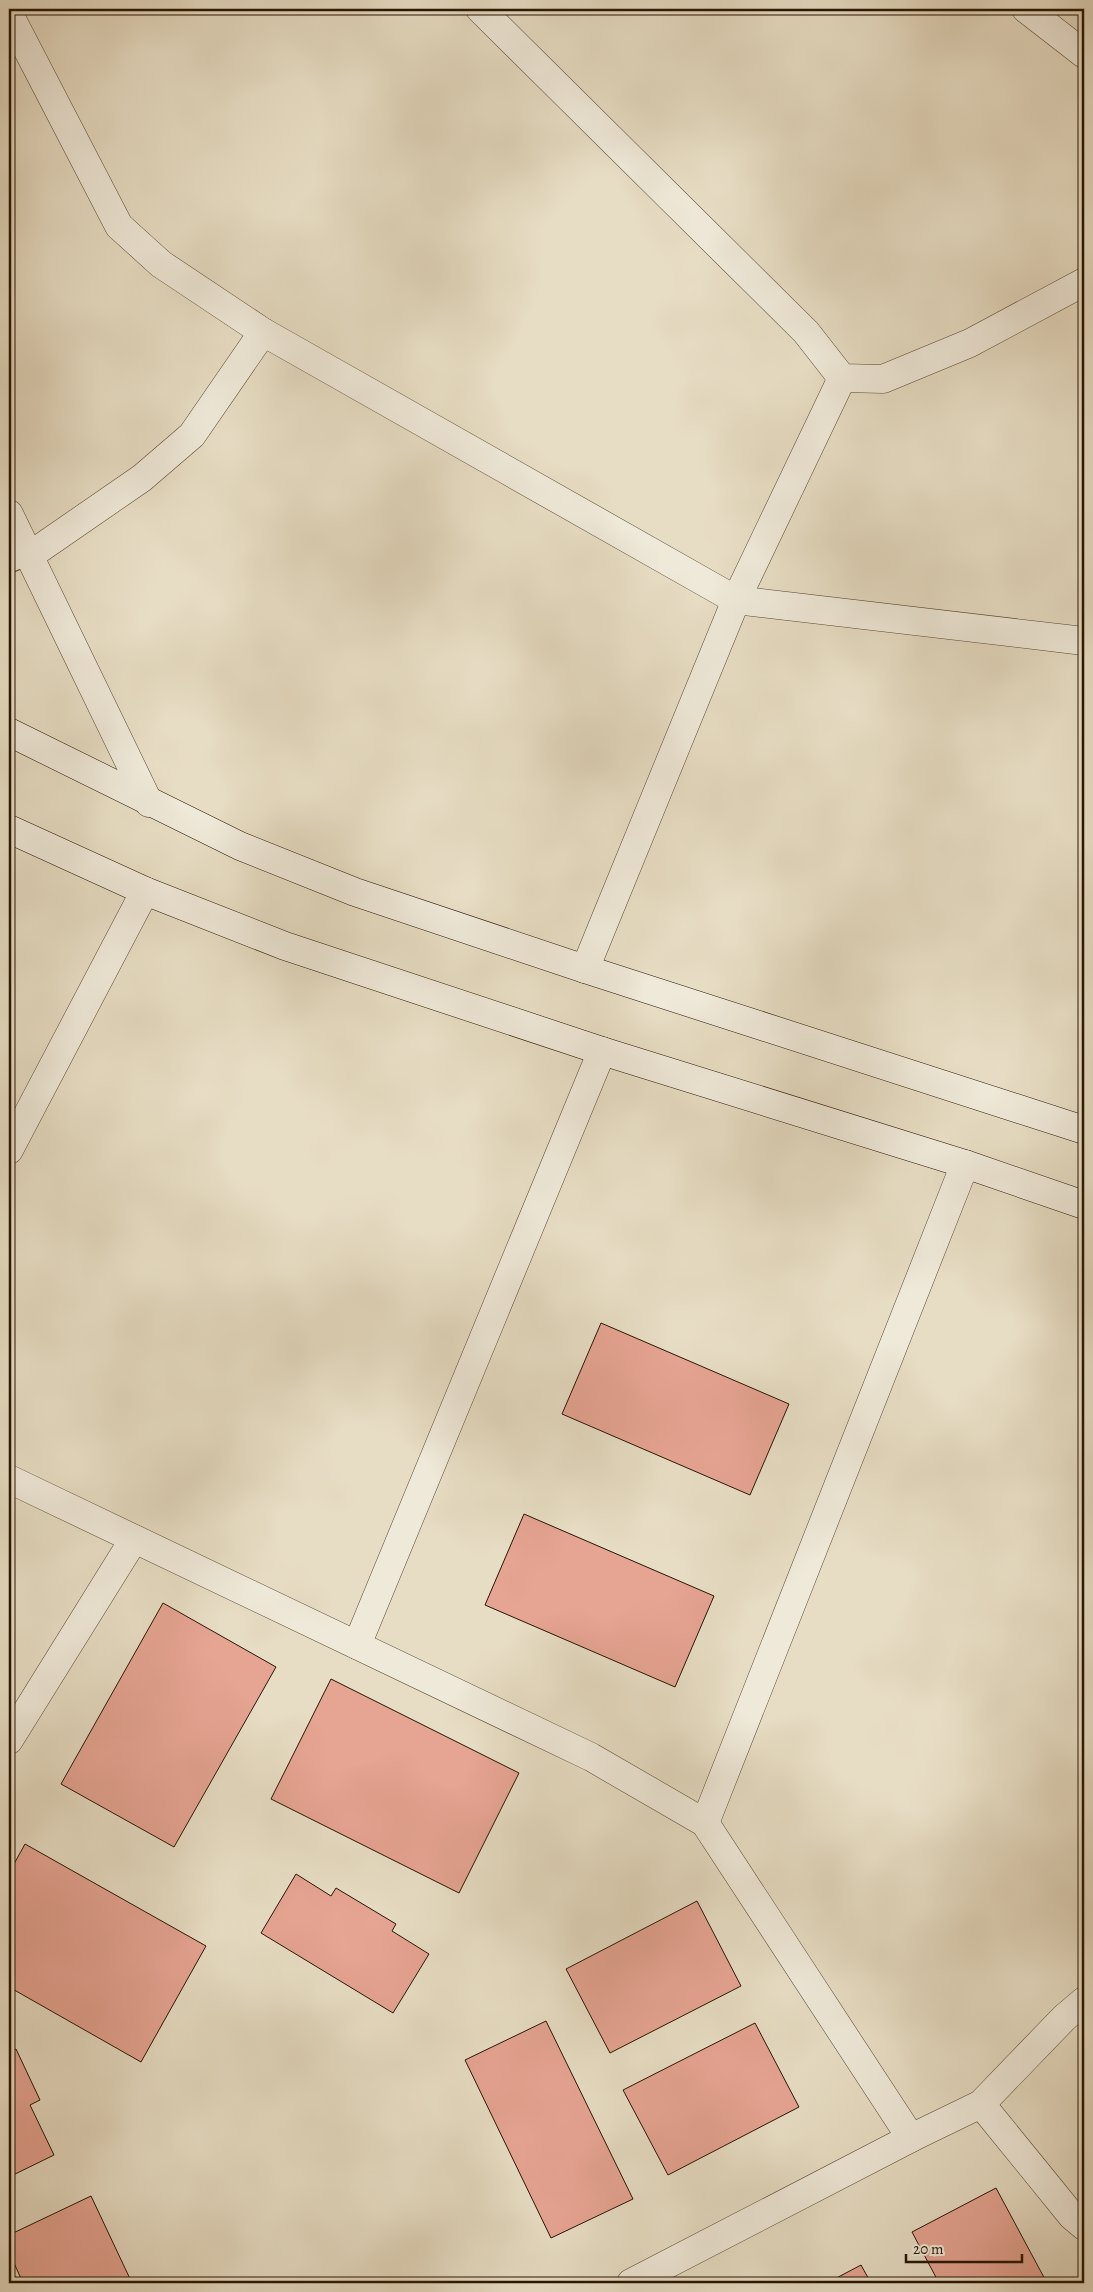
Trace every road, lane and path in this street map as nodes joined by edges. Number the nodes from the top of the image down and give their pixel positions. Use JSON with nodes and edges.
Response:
{"nodes":[{"id":1,"x":480,"y":9,"type":"edge"},
{"id":2,"x":1026,"y":9,"type":"edge"},
{"id":3,"x":9,"y":14,"type":"edge"},
{"id":4,"x":1084,"y":54,"type":"edge"},
{"id":5,"x":1084,"y":282,"type":"edge"},
{"id":6,"x":263,"y":332,"type":"junction"},
{"id":7,"x":842,"y":378,"type":"junction"},
{"id":8,"x":9,"y":514,"type":"edge"},
{"id":9,"x":19,"y":561,"type":"edge"},
{"id":10,"x":736,"y":600,"type":"junction"},
{"id":11,"x":1084,"y":641,"type":"edge"},
{"id":12,"x":9,"y":732,"type":"edge"},
{"id":13,"x":149,"y":804,"type":"junction"},
{"id":14,"x":9,"y":829,"type":"edge"},
{"id":15,"x":145,"y":891,"type":"junction"},
{"id":16,"x":585,"y":969,"type":"junction"},
{"id":17,"x":602,"y":1051,"type":"junction"},
{"id":18,"x":1084,"y":1130,"type":"edge"},
{"id":19,"x":9,"y":1150,"type":"edge"},
{"id":20,"x":965,"y":1164,"type":"junction"},
{"id":21,"x":1084,"y":1205,"type":"edge"},
{"id":22,"x":9,"y":1479,"type":"edge"},
{"id":23,"x":134,"y":1539,"type":"junction"},
{"id":24,"x":357,"y":1645,"type":"junction"},
{"id":25,"x":9,"y":1740,"type":"edge"},
{"id":26,"x":705,"y":1822,"type":"junction"},
{"id":27,"x":1084,"y":2001,"type":"edge"},
{"id":28,"x":982,"y":2104,"type":"junction"},
{"id":29,"x":911,"y":2138,"type":"junction"},
{"id":30,"x":1084,"y":2226,"type":"edge"},
{"id":31,"x":636,"y":2282,"type":"edge"}],
"edges":[{"from":1,"to":7,"type":"street"},
{"from":2,"to":4,"type":"street"},
{"from":3,"to":6,"type":"street"},
{"from":5,"to":7,"type":"street"},
{"from":6,"to":9,"type":"street"},
{"from":6,"to":10,"type":"street"},
{"from":7,"to":10,"type":"street"},
{"from":8,"to":9,"type":"street"},
{"from":9,"to":13,"type":"street"},
{"from":10,"to":11,"type":"street"},
{"from":10,"to":16,"type":"street"},
{"from":12,"to":13,"type":"street"},
{"from":13,"to":16,"type":"street"},
{"from":14,"to":15,"type":"street"},
{"from":15,"to":17,"type":"street"},
{"from":15,"to":19,"type":"street"},
{"from":16,"to":18,"type":"street"},
{"from":17,"to":20,"type":"street"},
{"from":17,"to":24,"type":"street"},
{"from":20,"to":21,"type":"street"},
{"from":20,"to":26,"type":"street"},
{"from":22,"to":23,"type":"street"},
{"from":23,"to":24,"type":"street"},
{"from":23,"to":25,"type":"street"},
{"from":24,"to":26,"type":"street"},
{"from":26,"to":29,"type":"street"},
{"from":27,"to":28,"type":"street"},
{"from":28,"to":29,"type":"street"},
{"from":28,"to":30,"type":"street"},
{"from":29,"to":31,"type":"street"}]}
